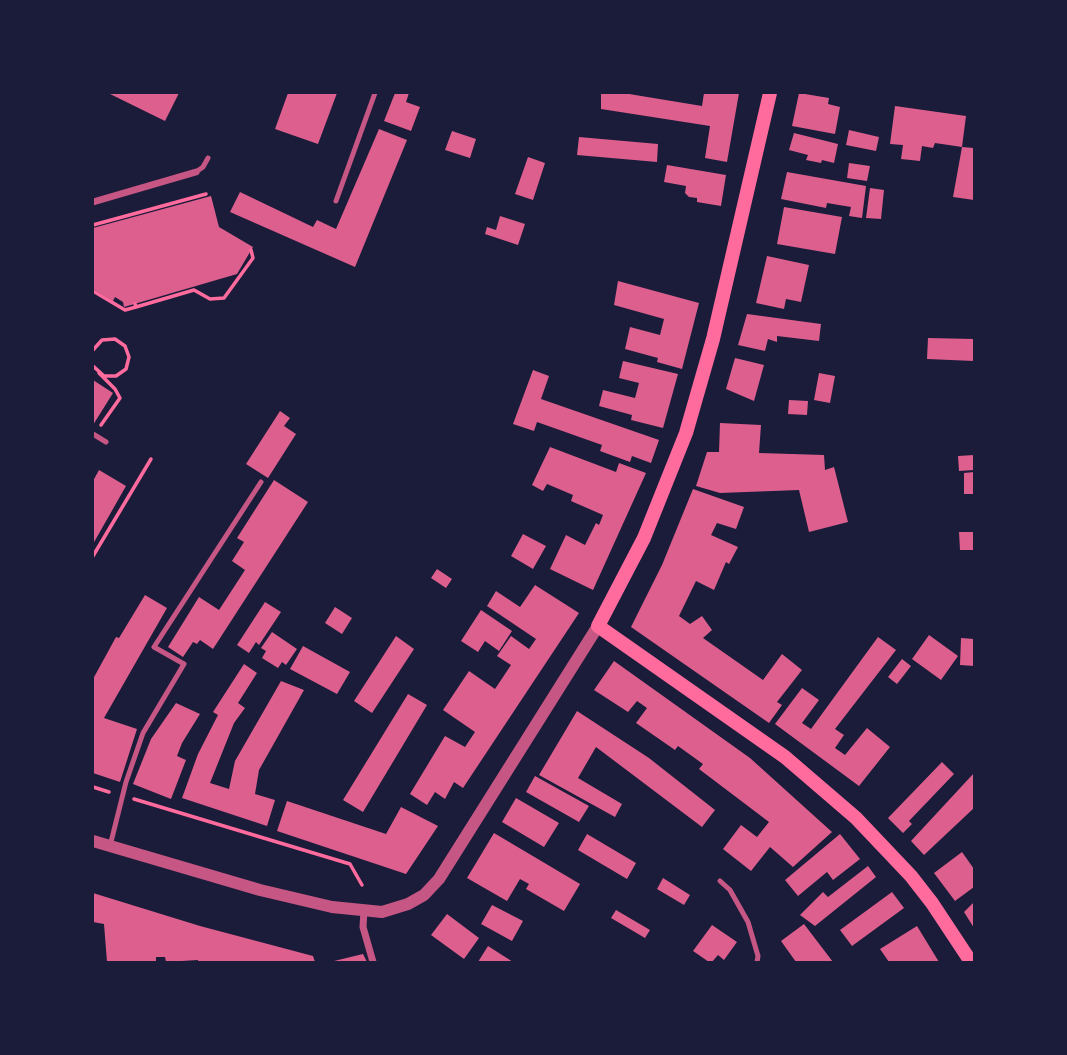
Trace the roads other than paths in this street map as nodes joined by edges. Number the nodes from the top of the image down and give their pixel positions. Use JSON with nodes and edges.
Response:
{"nodes":[{"id":1,"x":375,"y":93,"type":"edge"},
{"id":2,"x":770,"y":93,"type":"edge"},
{"id":3,"x":208,"y":158,"type":"dead end"},
{"id":4,"x":196,"y":172,"type":"joint"},
{"id":5,"x":336,"y":201,"type":"dead end"},
{"id":6,"x":93,"y":202,"type":"edge"},
{"id":7,"x":95,"y":432,"type":"edge"},
{"id":8,"x":106,"y":442,"type":"dead end"},
{"id":9,"x":261,"y":481,"type":"dead end"},
{"id":10,"x":598,"y":626,"type":"junction"},
{"id":11,"x":93,"y":841,"type":"edge"},
{"id":12,"x":110,"y":846,"type":"junction"},
{"id":13,"x":720,"y":881,"type":"dead end"},
{"id":14,"x":365,"y":910,"type":"junction"},
{"id":15,"x":373,"y":962,"type":"edge"},
{"id":16,"x":757,"y":962,"type":"edge"},
{"id":17,"x":971,"y":962,"type":"edge"}],
"edges":[{"from":1,"to":5,"type":"lane"},
{"from":2,"to":10,"type":"main road"},
{"from":3,"to":4,"type":"lane"},
{"from":4,"to":6,"type":"street"},
{"from":7,"to":8,"type":"lane"},
{"from":9,"to":12,"type":"lane"},
{"from":10,"to":14,"type":"street"},
{"from":10,"to":17,"type":"main road"},
{"from":11,"to":12,"type":"street"},
{"from":12,"to":14,"type":"street"},
{"from":13,"to":16,"type":"lane"},
{"from":14,"to":15,"type":"street"}]}
